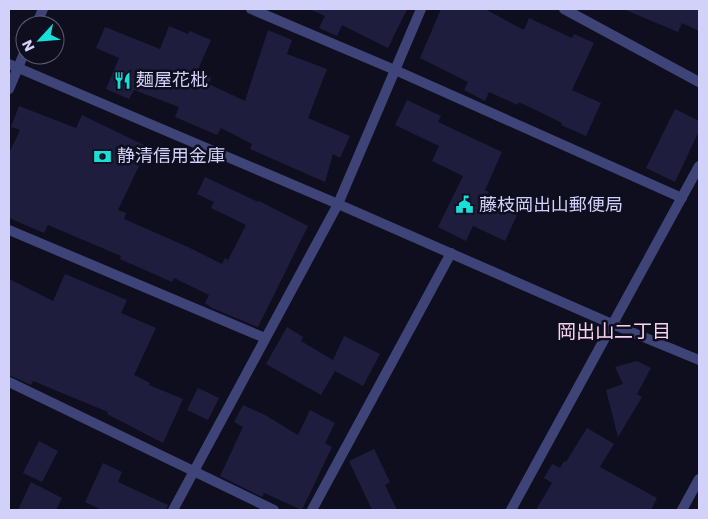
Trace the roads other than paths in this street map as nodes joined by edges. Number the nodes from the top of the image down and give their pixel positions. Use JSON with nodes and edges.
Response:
{"nodes":[{"id":1,"x":251,"y":9,"type":"edge"},
{"id":2,"x":422,"y":9,"type":"edge"},
{"id":3,"x":564,"y":9,"type":"edge"},
{"id":4,"x":13,"y":66,"type":"edge"},
{"id":5,"x":395,"y":70,"type":"junction"},
{"id":6,"x":699,"y":82,"type":"edge"},
{"id":7,"x":9,"y":89,"type":"edge"},
{"id":8,"x":699,"y":166,"type":"edge"},
{"id":9,"x":682,"y":198,"type":"junction"},
{"id":10,"x":338,"y":204,"type":"junction"},
{"id":11,"x":9,"y":230,"type":"edge"},
{"id":12,"x":451,"y":253,"type":"junction"},
{"id":13,"x":612,"y":324,"type":"junction"},
{"id":14,"x":265,"y":338,"type":"junction"},
{"id":15,"x":699,"y":360,"type":"edge"},
{"id":16,"x":9,"y":382,"type":"edge"},
{"id":17,"x":194,"y":471,"type":"junction"},
{"id":18,"x":699,"y":479,"type":"edge"},
{"id":19,"x":173,"y":510,"type":"edge"},
{"id":20,"x":274,"y":510,"type":"edge"},
{"id":21,"x":312,"y":510,"type":"edge"},
{"id":22,"x":511,"y":510,"type":"edge"},
{"id":23,"x":682,"y":510,"type":"edge"}],
"edges":[{"from":1,"to":5,"type":"street"},
{"from":2,"to":5,"type":"street"},
{"from":3,"to":6,"type":"street"},
{"from":4,"to":7,"type":"street"},
{"from":4,"to":10,"type":"street"},
{"from":5,"to":9,"type":"street"},
{"from":5,"to":10,"type":"street"},
{"from":8,"to":9,"type":"street"},
{"from":9,"to":13,"type":"street"},
{"from":10,"to":12,"type":"street"},
{"from":10,"to":14,"type":"street"},
{"from":11,"to":14,"type":"street"},
{"from":12,"to":13,"type":"street"},
{"from":12,"to":21,"type":"street"},
{"from":13,"to":15,"type":"street"},
{"from":13,"to":22,"type":"street"},
{"from":14,"to":17,"type":"street"},
{"from":16,"to":17,"type":"street"},
{"from":17,"to":19,"type":"street"},
{"from":17,"to":20,"type":"street"},
{"from":18,"to":23,"type":"street"}]}
